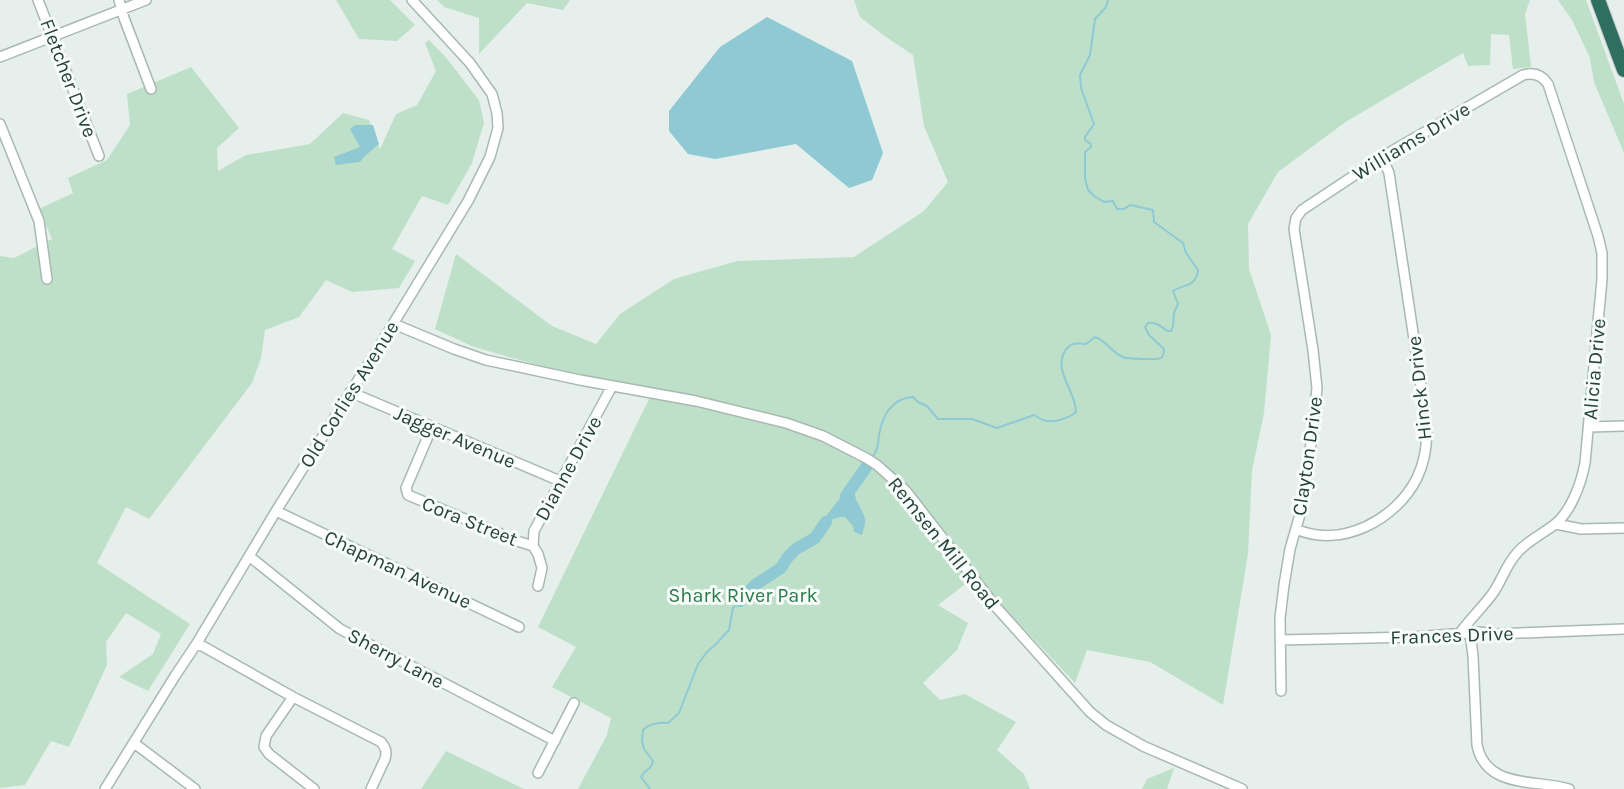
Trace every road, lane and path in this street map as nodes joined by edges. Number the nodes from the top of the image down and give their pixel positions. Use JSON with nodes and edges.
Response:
{"nodes":[{"id":1,"x":38,"y":0,"type":"edge"},
{"id":2,"x":146,"y":0,"type":"edge"},
{"id":3,"x":412,"y":0,"type":"edge"},
{"id":4,"x":1598,"y":0,"type":"edge"},
{"id":5,"x":120,"y":5,"type":"edge"},
{"id":6,"x":52,"y":36,"type":"junction"},
{"id":7,"x":0,"y":57,"type":"edge"},
{"id":8,"x":1624,"y":70,"type":"edge"},
{"id":9,"x":1534,"y":74,"type":"joint"},
{"id":10,"x":151,"y":89,"type":"dead end"},
{"id":11,"x":0,"y":124,"type":"edge"},
{"id":12,"x":2,"y":135,"type":"edge"},
{"id":13,"x":99,"y":156,"type":"dead end"},
{"id":14,"x":1382,"y":157,"type":"junction"},
{"id":15,"x":1295,"y":221,"type":"joint"},
{"id":16,"x":47,"y":279,"type":"dead end"},
{"id":17,"x":394,"y":324,"type":"junction"},
{"id":18,"x":612,"y":386,"type":"junction"},
{"id":19,"x":350,"y":392,"type":"junction"},
{"id":20,"x":1624,"y":426,"type":"edge"},
{"id":21,"x":432,"y":427,"type":"junction"},
{"id":22,"x":1589,"y":427,"type":"junction"},
{"id":23,"x":560,"y":481,"type":"junction"},
{"id":24,"x":276,"y":511,"type":"junction"},
{"id":25,"x":1556,"y":524,"type":"junction"},
{"id":26,"x":1624,"y":528,"type":"edge"},
{"id":27,"x":1296,"y":529,"type":"junction"},
{"id":28,"x":533,"y":546,"type":"junction"},
{"id":29,"x":249,"y":556,"type":"junction"},
{"id":30,"x":538,"y":586,"type":"dead end"},
{"id":31,"x":519,"y":627,"type":"dead end"},
{"id":32,"x":1624,"y":629,"type":"edge"},
{"id":33,"x":1465,"y":633,"type":"junction"},
{"id":34,"x":1280,"y":640,"type":"junction"},
{"id":35,"x":197,"y":643,"type":"junction"},
{"id":36,"x":1281,"y":691,"type":"dead end"},
{"id":37,"x":293,"y":697,"type":"junction"},
{"id":38,"x":574,"y":703,"type":"dead end"},
{"id":39,"x":555,"y":741,"type":"junction"},
{"id":40,"x":134,"y":742,"type":"junction"},
{"id":41,"x":538,"y":772,"type":"dead end"},
{"id":42,"x":105,"y":789,"type":"edge"},
{"id":43,"x":195,"y":789,"type":"edge"},
{"id":44,"x":314,"y":789,"type":"edge"},
{"id":45,"x":371,"y":789,"type":"edge"},
{"id":46,"x":1242,"y":789,"type":"edge"},
{"id":47,"x":1569,"y":789,"type":"edge"}],
"edges":[{"from":1,"to":6,"type":"street","name":"Fletcher Drive"},
{"from":2,"to":5,"type":"street"},
{"from":3,"to":17,"type":"street","name":"Old Corlies Avenue"},
{"from":4,"to":8,"type":"highway"},
{"from":5,"to":6,"type":"street"},
{"from":5,"to":10,"type":"street"},
{"from":6,"to":7,"type":"street"},
{"from":6,"to":13,"type":"street","name":"Fletcher Drive"},
{"from":9,"to":14,"type":"street","name":"Williams Drive"},
{"from":9,"to":22,"type":"street","name":"Alicia Drive"},
{"from":11,"to":12,"type":"street"},
{"from":12,"to":16,"type":"street"},
{"from":14,"to":15,"type":"street","name":"Williams Drive"},
{"from":14,"to":27,"type":"street","name":"Hinck Drive"},
{"from":15,"to":27,"type":"street","name":"Clayton Drive"},
{"from":17,"to":18,"type":"street","name":"Remsen Mill Road"},
{"from":17,"to":19,"type":"street","name":"Old Corlies Avenue"},
{"from":18,"to":23,"type":"street","name":"Dianne Drive"},
{"from":18,"to":46,"type":"street","name":"Remsen Mill Road"},
{"from":19,"to":21,"type":"street","name":"Jagger Avenue"},
{"from":19,"to":24,"type":"street","name":"Old Corlies Avenue"},
{"from":20,"to":22,"type":"street"},
{"from":21,"to":23,"type":"street","name":"Jagger Avenue"},
{"from":21,"to":28,"type":"street","name":"Cora Street"},
{"from":22,"to":25,"type":"street","name":"Alicia Drive"},
{"from":23,"to":28,"type":"street","name":"Dianne Drive"},
{"from":24,"to":29,"type":"street","name":"Old Corlies Avenue"},
{"from":24,"to":31,"type":"street","name":"Chapman Avenue"},
{"from":25,"to":26,"type":"street"},
{"from":25,"to":33,"type":"street","name":"Alicia Drive"},
{"from":27,"to":34,"type":"street","name":"Clayton Drive"},
{"from":28,"to":30,"type":"street","name":"Dianne Drive"},
{"from":29,"to":35,"type":"street","name":"Old Corlies Avenue"},
{"from":29,"to":39,"type":"street","name":"Sherry Lane"},
{"from":32,"to":33,"type":"street","name":"Frances Drive"},
{"from":33,"to":34,"type":"street","name":"Frances Drive"},
{"from":33,"to":47,"type":"street"},
{"from":34,"to":36,"type":"street","name":"Clayton Drive"},
{"from":35,"to":37,"type":"street"},
{"from":35,"to":40,"type":"street","name":"Old Corlies Avenue"},
{"from":37,"to":44,"type":"street"},
{"from":37,"to":45,"type":"street"},
{"from":38,"to":39,"type":"street"},
{"from":39,"to":41,"type":"street"},
{"from":40,"to":42,"type":"street","name":"Old Corlies Avenue"},
{"from":40,"to":43,"type":"street"}]}
